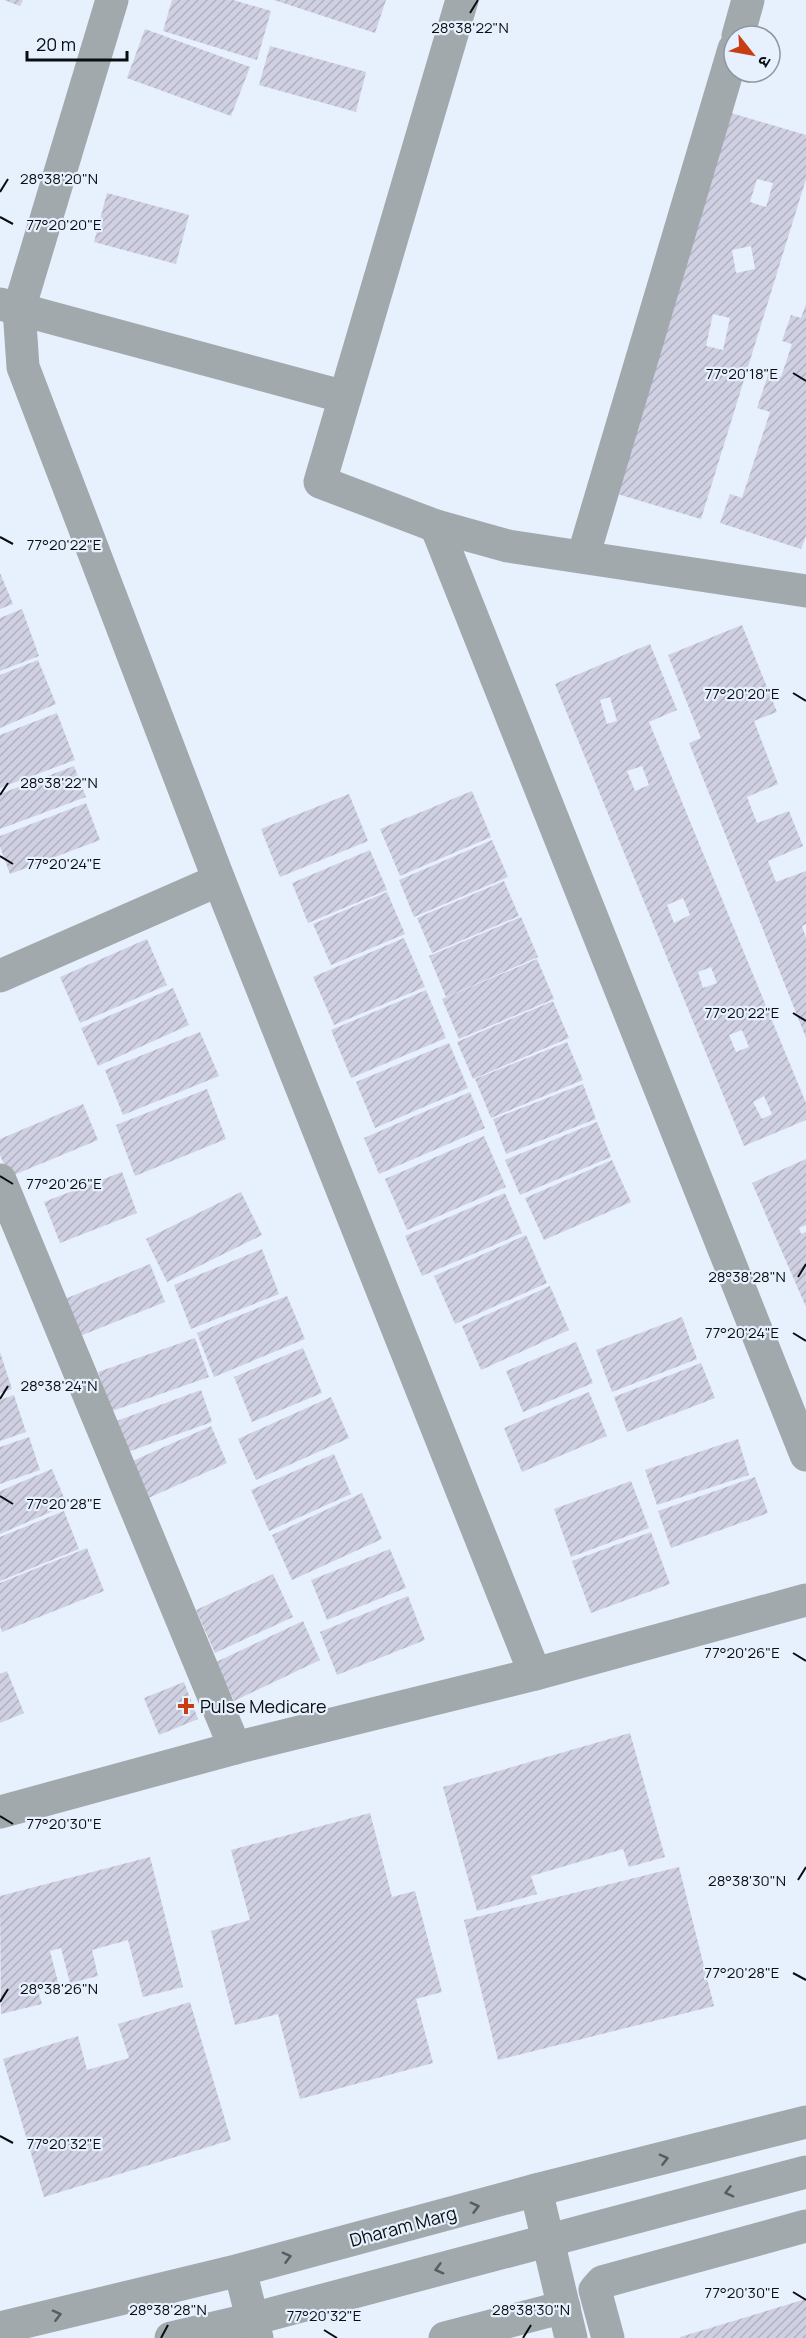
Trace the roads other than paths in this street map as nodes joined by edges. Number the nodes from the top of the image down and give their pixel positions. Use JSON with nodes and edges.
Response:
{"nodes":[{"id":1,"x":112,"y":0,"type":"edge"},
{"id":2,"x":462,"y":0,"type":"edge"},
{"id":3,"x":748,"y":0,"type":"edge"},
{"id":4,"x":741,"y":24,"type":"edge"},
{"id":5,"x":724,"y":84,"type":"edge"},
{"id":6,"x":9,"y":307,"type":"edge"},
{"id":7,"x":345,"y":397,"type":"junction"},
{"id":8,"x":436,"y":526,"type":"junction"},
{"id":9,"x":583,"y":557,"type":"junction"},
{"id":10,"x":806,"y":591,"type":"edge"},
{"id":11,"x":219,"y":880,"type":"junction"},
{"id":12,"x":0,"y":976,"type":"edge"},
{"id":13,"x":0,"y":1180,"type":"edge"},
{"id":14,"x":806,"y":1455,"type":"edge"},
{"id":15,"x":806,"y":1600,"type":"edge"},
{"id":16,"x":535,"y":1674,"type":"junction"},
{"id":17,"x":235,"y":1748,"type":"junction"},
{"id":18,"x":0,"y":1812,"type":"edge"},
{"id":19,"x":806,"y":2122,"type":"edge"},
{"id":20,"x":754,"y":2136,"type":"junction"},
{"id":21,"x":806,"y":2172,"type":"edge"},
{"id":22,"x":771,"y":2181,"type":"junction"},
{"id":23,"x":536,"y":2190,"type":"junction"},
{"id":24,"x":806,"y":2226,"type":"edge"},
{"id":25,"x":548,"y":2240,"type":"junction"},
{"id":26,"x":240,"y":2270,"type":"junction"},
{"id":27,"x":564,"y":2307,"type":"junction"},
{"id":28,"x":0,"y":2328,"type":"edge"},
{"id":29,"x":255,"y":2328,"type":"edge"},
{"id":30,"x":171,"y":2338,"type":"edge"},
{"id":31,"x":445,"y":2338,"type":"edge"},
{"id":32,"x":571,"y":2338,"type":"edge"},
{"id":33,"x":608,"y":2338,"type":"edge"}],
"edges":[{"from":1,"to":6,"type":"street"},
{"from":2,"to":7,"type":"street"},
{"from":3,"to":4,"type":"street"},
{"from":5,"to":9,"type":"street"},
{"from":6,"to":7,"type":"street"},
{"from":6,"to":11,"type":"street"},
{"from":7,"to":8,"type":"street"},
{"from":8,"to":9,"type":"street"},
{"from":8,"to":14,"type":"street"},
{"from":9,"to":10,"type":"street"},
{"from":11,"to":12,"type":"street"},
{"from":11,"to":16,"type":"street"},
{"from":13,"to":17,"type":"street"},
{"from":15,"to":16,"type":"street"},
{"from":16,"to":17,"type":"street"},
{"from":17,"to":18,"type":"street"},
{"from":19,"to":20,"type":"street","name":"Dharam Marg"},
{"from":20,"to":22,"type":"street"},
{"from":23,"to":20,"type":"street","name":"Dharam Marg","one_way":true},
{"from":21,"to":22,"type":"street"},
{"from":22,"to":25,"type":"street","one_way":true},
{"from":23,"to":25,"type":"street"},
{"from":26,"to":23,"type":"street","name":"Dharam Marg","one_way":true},
{"from":24,"to":33,"type":"street"},
{"from":25,"to":27,"type":"street"},
{"from":25,"to":29,"type":"street","one_way":true},
{"from":28,"to":26,"type":"street","name":"Dharam Marg","one_way":true},
{"from":26,"to":29,"type":"street"},
{"from":27,"to":31,"type":"street"},
{"from":27,"to":32,"type":"street"},
{"from":29,"to":30,"type":"street"}]}
